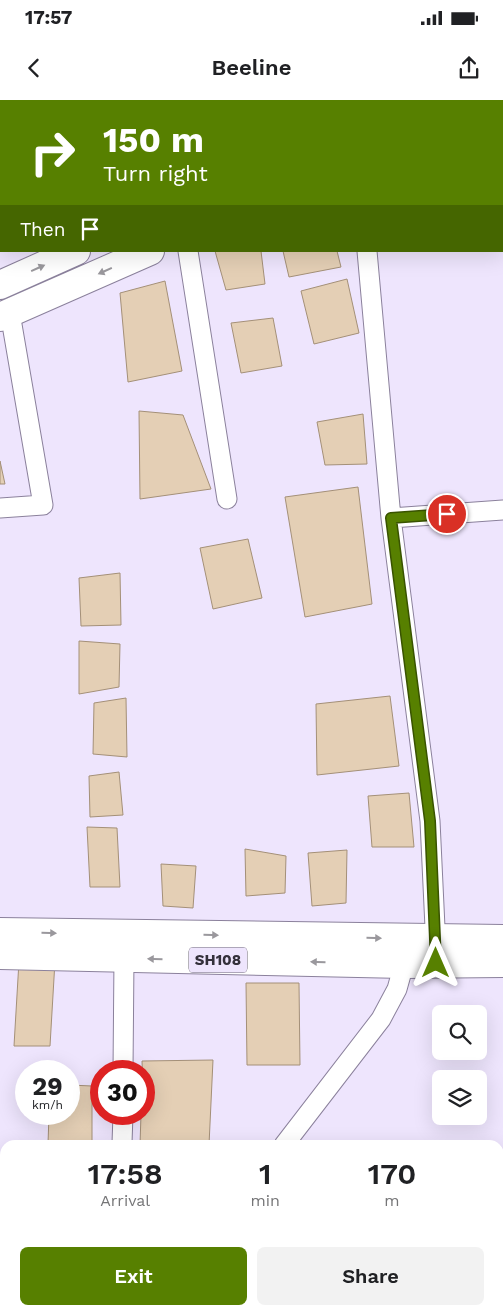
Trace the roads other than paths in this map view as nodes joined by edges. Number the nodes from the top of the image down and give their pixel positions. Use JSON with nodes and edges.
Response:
{"nodes":[{"id":1,"x":74,"y":252,"type":"edge"},
{"id":2,"x":148,"y":252,"type":"edge"},
{"id":3,"x":188,"y":252,"type":"edge"},
{"id":4,"x":367,"y":252,"type":"edge"},
{"id":5,"x":0,"y":285,"type":"edge"},
{"id":6,"x":5,"y":315,"type":"edge"},
{"id":7,"x":227,"y":499,"type":"dead end"},
{"id":8,"x":0,"y":508,"type":"edge"},
{"id":9,"x":503,"y":510,"type":"edge"},
{"id":10,"x":391,"y":518,"type":"junction"},
{"id":11,"x":0,"y":932,"type":"edge"},
{"id":12,"x":503,"y":939,"type":"edge"},
{"id":13,"x":436,"y":951,"type":"junction"},
{"id":14,"x":0,"y":956,"type":"edge"},
{"id":15,"x":124,"y":958,"type":"junction"},
{"id":16,"x":503,"y":963,"type":"edge"},
{"id":17,"x":404,"y":964,"type":"junction"},
{"id":18,"x":123,"y":1060,"type":"edge"},
{"id":19,"x":123,"y":1125,"type":"edge"},
{"id":20,"x":122,"y":1140,"type":"edge"},
{"id":21,"x":288,"y":1140,"type":"edge"}],
"edges":[{"from":5,"to":1,"type":"main road","one_way":true},
{"from":2,"to":6,"type":"main road","one_way":true},
{"from":3,"to":7,"type":"street"},
{"from":4,"to":10,"type":"street"},
{"from":6,"to":8,"type":"street"},
{"from":9,"to":10,"type":"street"},
{"from":10,"to":13,"type":"street"},
{"from":11,"to":13,"type":"main road","one_way":true},
{"from":12,"to":13,"type":"main road"},
{"from":13,"to":16,"type":"main road","number":"SH108"},
{"from":13,"to":17,"type":"main road","number":"SH108"},
{"from":14,"to":15,"type":"main road","number":"SH108"},
{"from":17,"to":15,"type":"main road","number":"SH108","one_way":true},
{"from":15,"to":18,"type":"street"},
{"from":17,"to":21,"type":"street"},
{"from":19,"to":20,"type":"street"}]}
